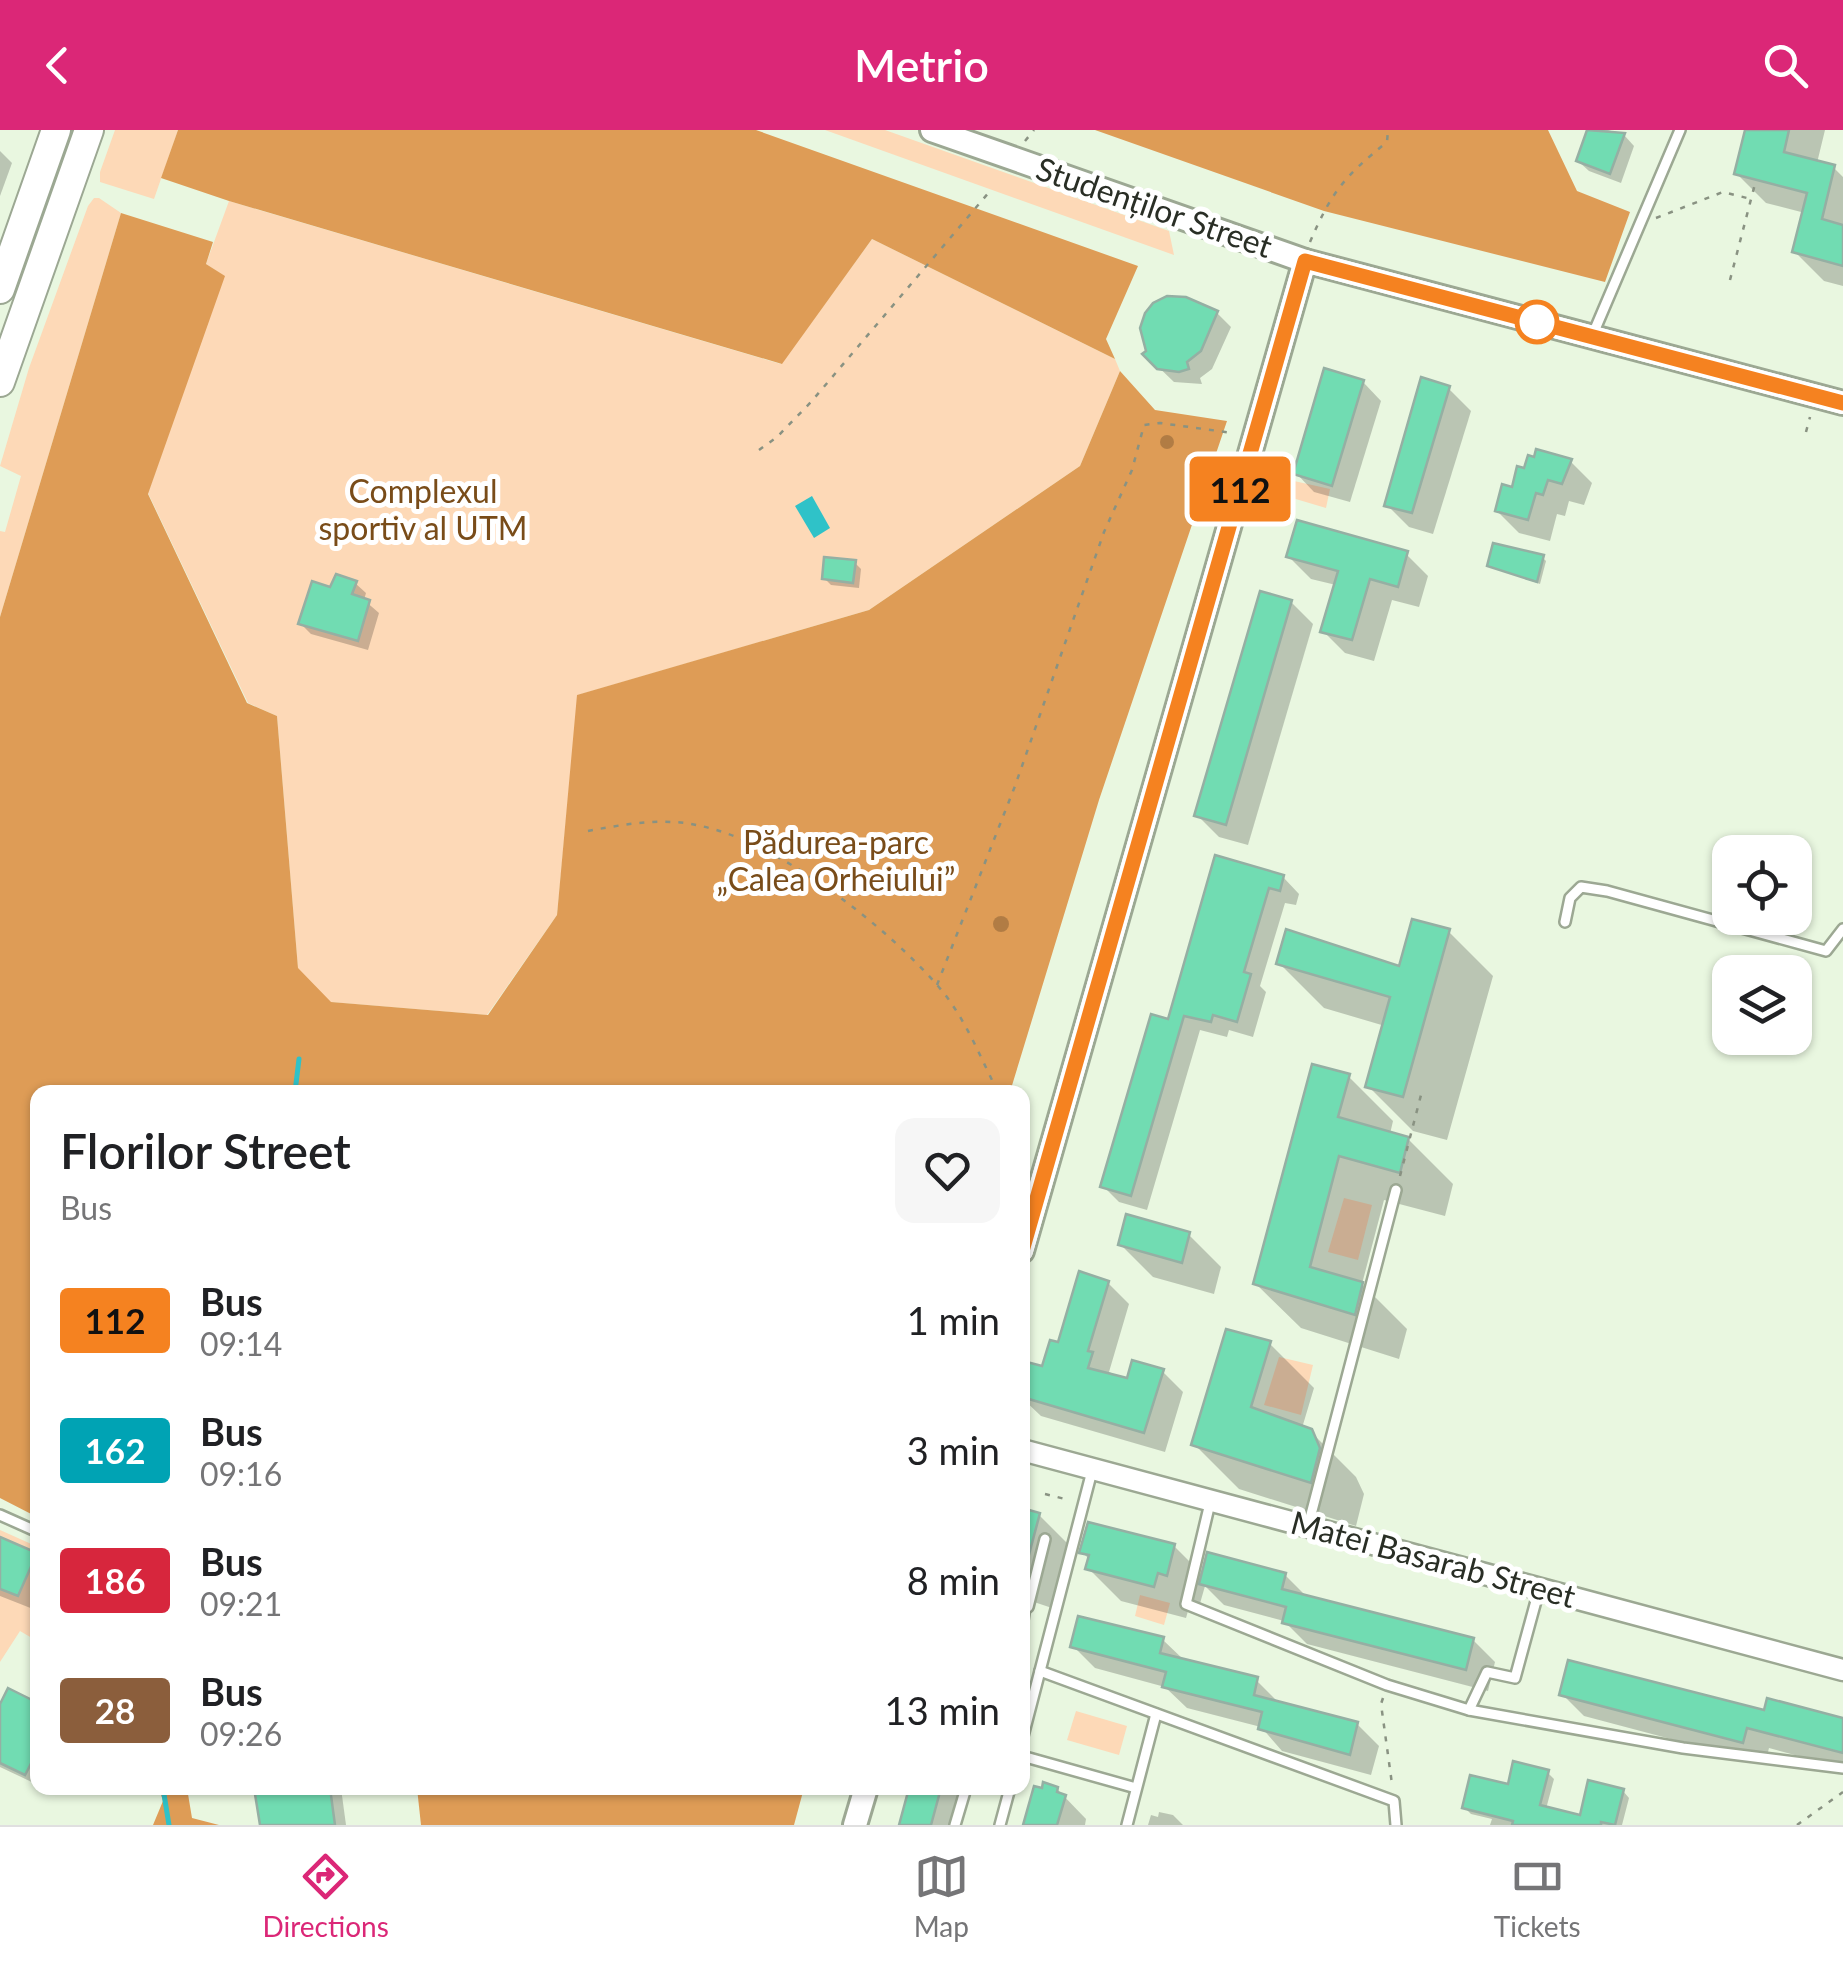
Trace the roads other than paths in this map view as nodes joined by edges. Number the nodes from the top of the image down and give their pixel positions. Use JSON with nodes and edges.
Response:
{"nodes":[{"id":1,"x":56,"y":130,"type":"edge"},
{"id":2,"x":88,"y":130,"type":"edge"},
{"id":3,"x":932,"y":130,"type":"edge"},
{"id":4,"x":1680,"y":130,"type":"edge"},
{"id":5,"x":1307,"y":252,"type":"junction"},
{"id":6,"x":0,"y":289,"type":"edge"},
{"id":7,"x":1592,"y":337,"type":"junction"},
{"id":8,"x":0,"y":382,"type":"edge"},
{"id":9,"x":1843,"y":402,"type":"edge"},
{"id":10,"x":1565,"y":922,"type":"dead end"},
{"id":11,"x":1843,"y":929,"type":"edge"},
{"id":12,"x":1396,"y":1190,"type":"road end"},
{"id":13,"x":1030,"y":1223,"type":"edge"},
{"id":14,"x":1030,"y":1452,"type":"edge"},
{"id":15,"x":1093,"y":1468,"type":"junction"},
{"id":16,"x":1211,"y":1500,"type":"junction"},
{"id":17,"x":0,"y":1515,"type":"edge"},
{"id":18,"x":1308,"y":1526,"type":"junction"},
{"id":19,"x":30,"y":1528,"type":"edge"},
{"id":20,"x":1045,"y":1539,"type":"dead end"},
{"id":21,"x":1540,"y":1588,"type":"junction"},
{"id":22,"x":1030,"y":1589,"type":"edge"},
{"id":23,"x":1843,"y":1670,"type":"edge"},
{"id":24,"x":1040,"y":1672,"type":"junction"},
{"id":25,"x":1030,"y":1710,"type":"edge"},
{"id":26,"x":1469,"y":1710,"type":"junction"},
{"id":27,"x":1156,"y":1714,"type":"junction"},
{"id":28,"x":1030,"y":1758,"type":"edge"},
{"id":29,"x":1843,"y":1768,"type":"edge"},
{"id":30,"x":1136,"y":1788,"type":"junction"},
{"id":31,"x":864,"y":1795,"type":"edge"},
{"id":32,"x":964,"y":1795,"type":"edge"},
{"id":33,"x":1008,"y":1795,"type":"edge"},
{"id":34,"x":855,"y":1825,"type":"edge"},
{"id":35,"x":955,"y":1825,"type":"edge"},
{"id":36,"x":1000,"y":1825,"type":"edge"},
{"id":37,"x":1126,"y":1825,"type":"edge"},
{"id":38,"x":1396,"y":1825,"type":"edge"}],
"edges":[{"from":1,"to":6,"type":"highway"},
{"from":2,"to":8,"type":"highway"},
{"from":3,"to":5,"type":"main road","name":"Studenților Street"},
{"from":4,"to":7,"type":"lane"},
{"from":5,"to":7,"type":"main road","name":"Studenților Street"},
{"from":5,"to":13,"type":"main road"},
{"from":7,"to":9,"type":"main road","name":"Studenților Street"},
{"from":10,"to":11,"type":"lane"},
{"from":12,"to":18,"type":"lane"},
{"from":14,"to":15,"type":"street","name":"Matei Basarab Street"},
{"from":15,"to":16,"type":"street","name":"Matei Basarab Street"},
{"from":15,"to":24,"type":"lane"},
{"from":16,"to":18,"type":"street","name":"Matei Basarab Street"},
{"from":16,"to":26,"type":"lane"},
{"from":17,"to":19,"type":"lane"},
{"from":18,"to":21,"type":"street","name":"Matei Basarab Street"},
{"from":20,"to":22,"type":"lane"},
{"from":21,"to":23,"type":"street","name":"Matei Basarab Street"},
{"from":21,"to":26,"type":"lane"},
{"from":24,"to":25,"type":"lane"},
{"from":24,"to":27,"type":"lane"},
{"from":26,"to":29,"type":"lane"},
{"from":27,"to":30,"type":"lane"},
{"from":27,"to":38,"type":"lane"},
{"from":28,"to":30,"type":"lane"},
{"from":30,"to":37,"type":"lane"},
{"from":31,"to":34,"type":"main road"},
{"from":32,"to":35,"type":"lane"},
{"from":33,"to":36,"type":"lane"}]}
